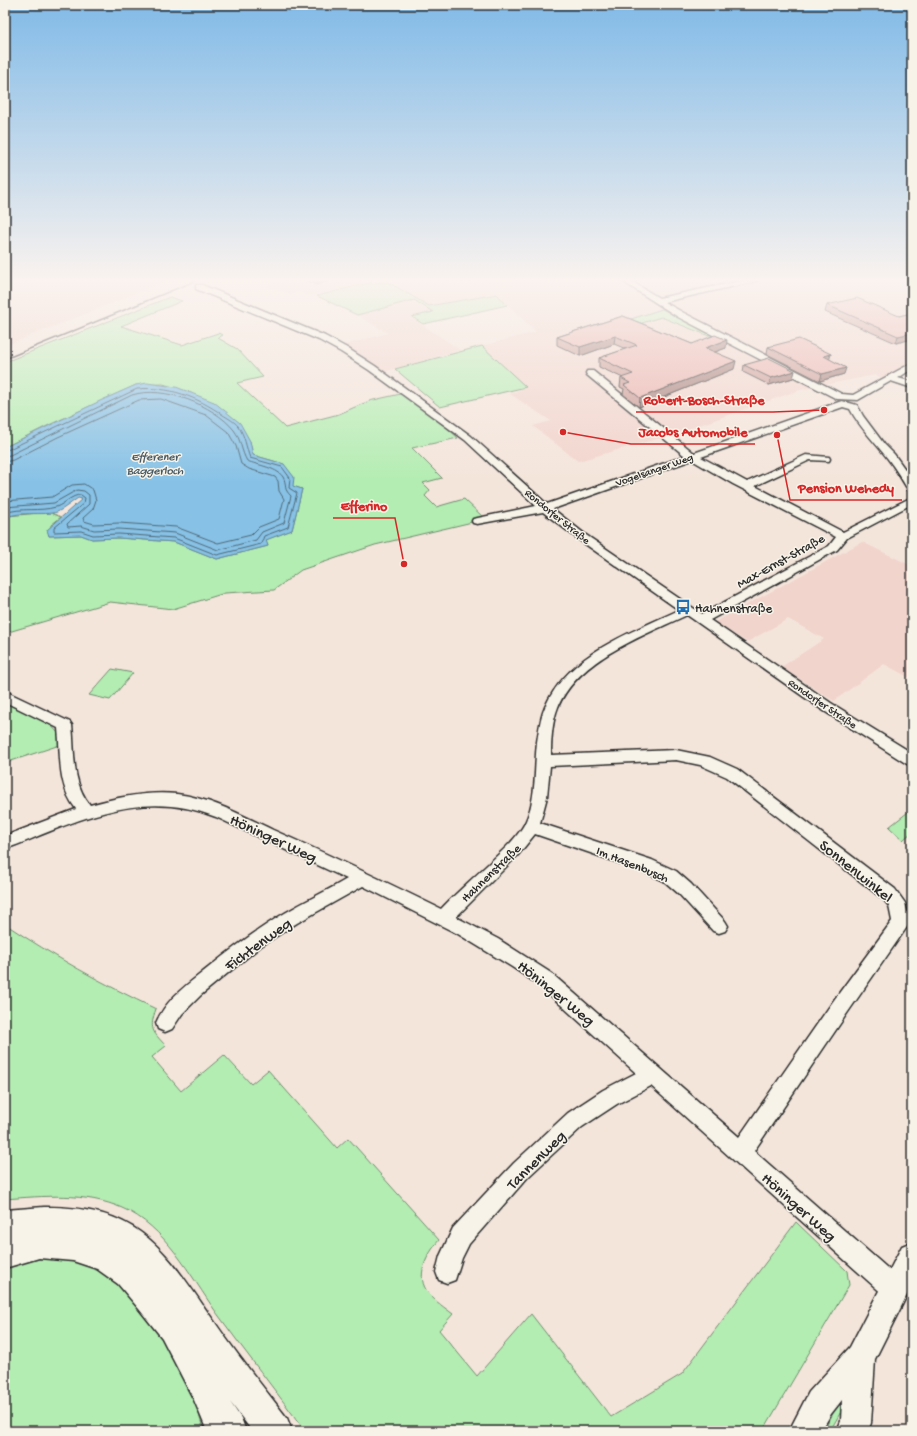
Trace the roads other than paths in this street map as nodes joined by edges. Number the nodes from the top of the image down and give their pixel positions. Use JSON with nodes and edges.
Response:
{"nodes":[{"id":1,"x":340,"y":348,"type":"edge"},
{"id":2,"x":744,"y":348,"type":"edge"},
{"id":3,"x":912,"y":366,"type":"edge"},
{"id":4,"x":590,"y":373,"type":"dead end"},
{"id":5,"x":890,"y":378,"type":"junction"},
{"id":6,"x":912,"y":385,"type":"edge"},
{"id":7,"x":852,"y":402,"type":"junction"},
{"id":8,"x":692,"y":456,"type":"junction"},
{"id":9,"x":824,"y":459,"type":"dead end"},
{"id":10,"x":747,"y":486,"type":"junction"},
{"id":11,"x":912,"y":488,"type":"edge"},
{"id":12,"x":912,"y":500,"type":"edge"},
{"id":13,"x":545,"y":508,"type":"junction"},
{"id":14,"x":477,"y":521,"type":"dead end"},
{"id":15,"x":843,"y":536,"type":"junction"},
{"id":16,"x":688,"y":610,"type":"junction"},
{"id":17,"x":701,"y":620,"type":"junction"},
{"id":18,"x":5,"y":696,"type":"edge"},
{"id":19,"x":912,"y":760,"type":"edge"},
{"id":20,"x":543,"y":761,"type":"junction"},
{"id":21,"x":86,"y":811,"type":"junction"},
{"id":22,"x":531,"y":826,"type":"junction"},
{"id":23,"x":5,"y":843,"type":"edge"},
{"id":24,"x":361,"y":879,"type":"junction"},
{"id":25,"x":443,"y":919,"type":"junction"},
{"id":26,"x":719,"y":926,"type":"dead end"},
{"id":27,"x":165,"y":1023,"type":"dead end"},
{"id":28,"x":653,"y":1074,"type":"junction"},
{"id":29,"x":741,"y":1152,"type":"junction"},
{"id":30,"x":5,"y":1226,"type":"edge"},
{"id":31,"x":5,"y":1252,"type":"edge"},
{"id":32,"x":912,"y":1256,"type":"edge"},
{"id":33,"x":448,"y":1272,"type":"dead end"},
{"id":34,"x":894,"y":1289,"type":"junction"},
{"id":35,"x":860,"y":1357,"type":"junction"},
{"id":36,"x":228,"y":1431,"type":"edge"},
{"id":37,"x":274,"y":1431,"type":"edge"},
{"id":38,"x":804,"y":1431,"type":"edge"},
{"id":39,"x":852,"y":1431,"type":"edge"}],
"edges":[{"from":1,"to":13,"type":"street","name":"Rondorfer Straße"},
{"from":2,"to":7,"type":"street"},
{"from":3,"to":5,"type":"street"},
{"from":4,"to":8,"type":"street"},
{"from":5,"to":6,"type":"street"},
{"from":5,"to":7,"type":"street"},
{"from":7,"to":8,"type":"street","name":"Vogelsanger Weg"},
{"from":7,"to":11,"type":"street"},
{"from":8,"to":10,"type":"street"},
{"from":8,"to":13,"type":"street","name":"Vogelsanger Weg"},
{"from":9,"to":10,"type":"street"},
{"from":10,"to":15,"type":"street"},
{"from":12,"to":15,"type":"street","name":"Max-Ernst-Straße"},
{"from":13,"to":14,"type":"street","name":"Vogelsanger Weg"},
{"from":13,"to":16,"type":"street","name":"Rondorfer Straße"},
{"from":15,"to":17,"type":"street","name":"Max-Ernst-Straße"},
{"from":16,"to":17,"type":"street","name":"Rondorfer Straße"},
{"from":16,"to":20,"type":"street","name":"Hahnenstraße"},
{"from":17,"to":19,"type":"street","name":"Rondorfer Straße"},
{"from":18,"to":21,"type":"street"},
{"from":20,"to":22,"type":"street","name":"Hahnenstraße"},
{"from":20,"to":29,"type":"street","name":"Sonnenwinkel"},
{"from":21,"to":23,"type":"street","name":"Höninger Weg"},
{"from":21,"to":24,"type":"street","name":"Höninger Weg"},
{"from":22,"to":25,"type":"street","name":"Hahnenstraße"},
{"from":22,"to":26,"type":"street","name":"Im Hasenbusch"},
{"from":24,"to":25,"type":"street","name":"Höninger Weg"},
{"from":24,"to":27,"type":"street","name":"Fichtenweg"},
{"from":25,"to":28,"type":"street","name":"Höninger Weg"},
{"from":28,"to":29,"type":"street","name":"Höninger Weg"},
{"from":28,"to":33,"type":"street","name":"Tannenweg"},
{"from":29,"to":34,"type":"street","name":"Höninger Weg"},
{"from":30,"to":37,"type":"highway"},
{"from":31,"to":36,"type":"highway"},
{"from":32,"to":34,"type":"main road"},
{"from":34,"to":35,"type":"main road"},
{"from":35,"to":38,"type":"main road"},
{"from":35,"to":39,"type":"main road"}]}
